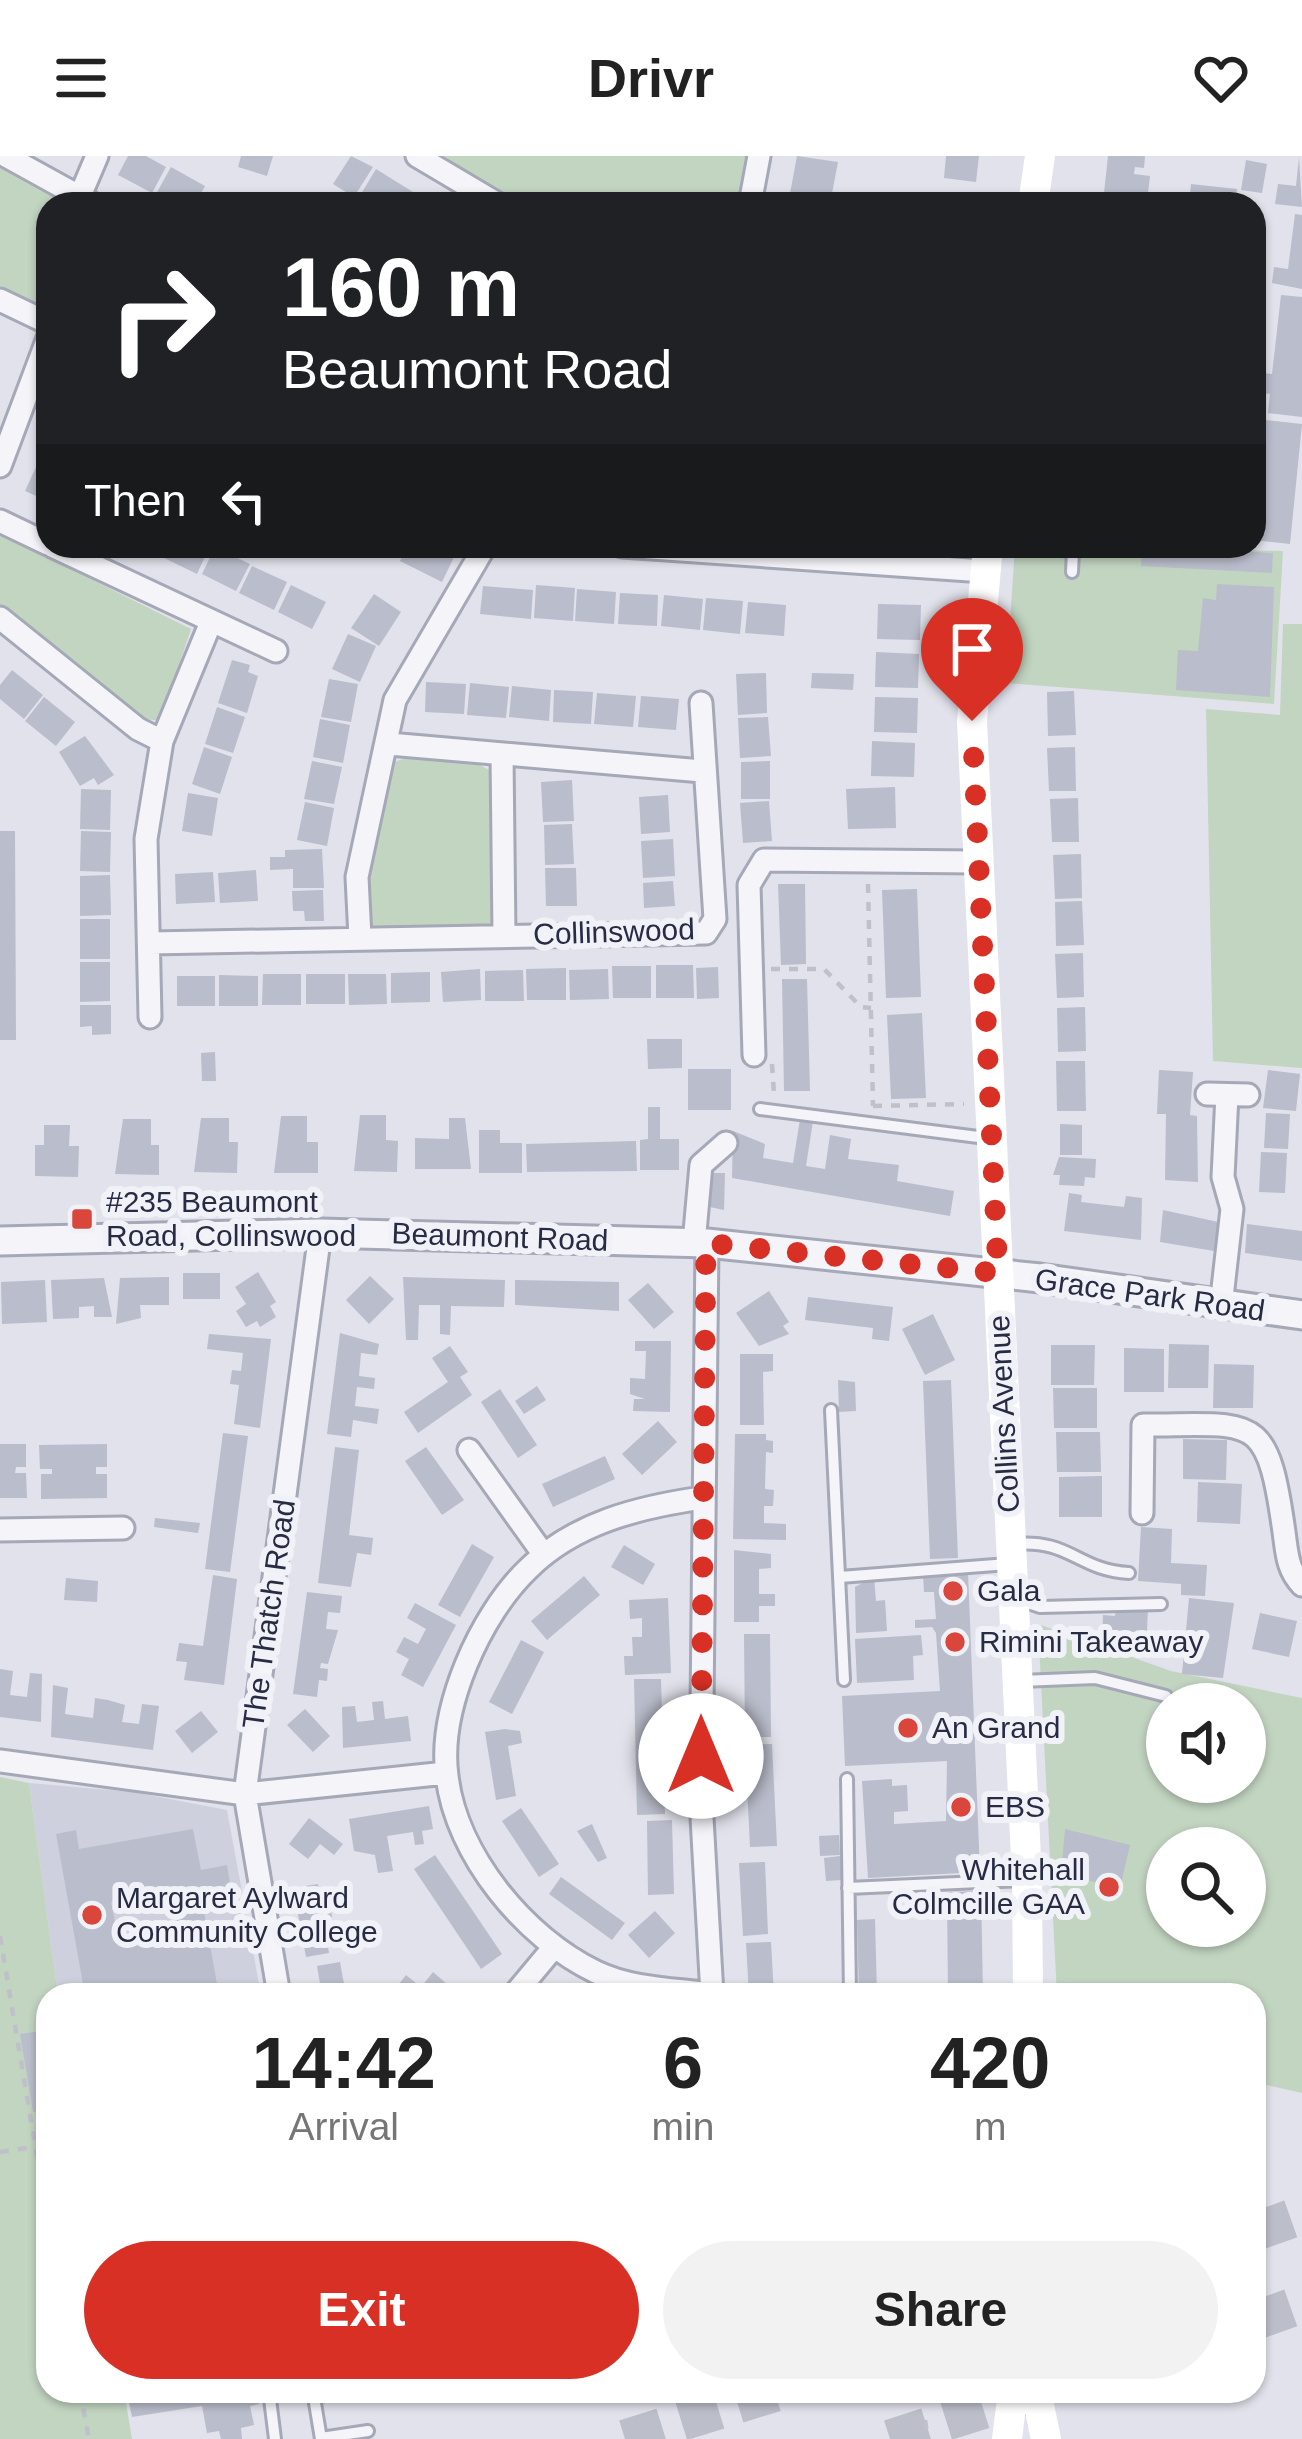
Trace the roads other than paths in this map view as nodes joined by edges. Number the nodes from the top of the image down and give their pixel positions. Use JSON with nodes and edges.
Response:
{"nodes":[{"id":1,"x":6,"y":156,"type":"edge"},
{"id":2,"x":97,"y":156,"type":"edge"},
{"id":3,"x":759,"y":156,"type":"edge"},
{"id":4,"x":1040,"y":156,"type":"edge"},
{"id":5,"x":422,"y":158,"type":"edge"},
{"id":6,"x":71,"y":192,"type":"edge"},
{"id":7,"x":88,"y":192,"type":"edge"},
{"id":8,"x":478,"y":192,"type":"edge"},
{"id":9,"x":752,"y":192,"type":"edge"},
{"id":10,"x":1036,"y":192,"type":"edge"},
{"id":11,"x":0,"y":300,"type":"edge"},
{"id":12,"x":36,"y":316,"type":"edge"},
{"id":13,"x":36,"y":370,"type":"edge"},
{"id":14,"x":0,"y":466,"type":"edge"},
{"id":15,"x":0,"y":521,"type":"edge"},
{"id":16,"x":36,"y":538,"type":"edge"},
{"id":17,"x":77,"y":558,"type":"edge"},
{"id":18,"x":477,"y":558,"type":"edge"},
{"id":19,"x":1073,"y":558,"type":"edge"},
{"id":20,"x":986,"y":559,"type":"edge"},
{"id":21,"x":1072,"y":572,"type":"dead end"},
{"id":22,"x":0,"y":618,"type":"edge"},
{"id":23,"x":211,"y":622,"type":"junction"},
{"id":24,"x":276,"y":651,"type":"dead end"},
{"id":25,"x":701,"y":704,"type":"dead end"},
{"id":26,"x":162,"y":741,"type":"junction"},
{"id":27,"x":389,"y":744,"type":"junction"},
{"id":28,"x":502,"y":755,"type":"junction"},
{"id":29,"x":702,"y":771,"type":"junction"},
{"id":30,"x":976,"y":862,"type":"junction"},
{"id":31,"x":504,"y":936,"type":"junction"},
{"id":32,"x":360,"y":938,"type":"junction"},
{"id":33,"x":150,"y":943,"type":"junction"},
{"id":34,"x":150,"y":1017,"type":"dead end"},
{"id":35,"x":763,"y":1055,"type":"road end"},
{"id":36,"x":1227,"y":1095,"type":"dead end"},
{"id":37,"x":760,"y":1108,"type":"dead end"},
{"id":38,"x":990,"y":1139,"type":"junction"},
{"id":39,"x":726,"y":1143,"type":"dead end"},
{"id":40,"x":320,"y":1232,"type":"junction"},
{"id":41,"x":0,"y":1241,"type":"edge"},
{"id":42,"x":700,"y":1243,"type":"junction"},
{"id":43,"x":998,"y":1273,"type":"junction"},
{"id":44,"x":1221,"y":1306,"type":"junction"},
{"id":45,"x":1302,"y":1315,"type":"edge"},
{"id":46,"x":831,"y":1410,"type":"dead end"},
{"id":47,"x":470,"y":1450,"type":"dead end"},
{"id":48,"x":702,"y":1498,"type":"junction"},
{"id":49,"x":1142,"y":1513,"type":"dead end"},
{"id":50,"x":123,"y":1528,"type":"dead end"},
{"id":51,"x":0,"y":1531,"type":"edge"},
{"id":52,"x":1011,"y":1554,"type":"junction"},
{"id":53,"x":544,"y":1555,"type":"junction"},
{"id":54,"x":1129,"y":1573,"type":"dead end"},
{"id":55,"x":840,"y":1577,"type":"junction"},
{"id":56,"x":1302,"y":1585,"type":"edge"},
{"id":57,"x":1014,"y":1599,"type":"junction"},
{"id":58,"x":1161,"y":1604,"type":"dead end"},
{"id":59,"x":844,"y":1680,"type":"dead end"},
{"id":60,"x":1017,"y":1681,"type":"junction"},
{"id":61,"x":1146,"y":1691,"type":"edge"},
{"id":62,"x":0,"y":1761,"type":"edge"},
{"id":63,"x":446,"y":1773,"type":"junction"},
{"id":64,"x":847,"y":1779,"type":"dead end"},
{"id":65,"x":245,"y":1794,"type":"junction"},
{"id":66,"x":1027,"y":1880,"type":"junction"},
{"id":67,"x":848,"y":1888,"type":"junction"},
{"id":68,"x":554,"y":1947,"type":"junction"},
{"id":69,"x":277,"y":1983,"type":"edge"},
{"id":70,"x":524,"y":1983,"type":"edge"},
{"id":71,"x":632,"y":1983,"type":"edge"},
{"id":72,"x":711,"y":1983,"type":"edge"},
{"id":73,"x":850,"y":1983,"type":"edge"},
{"id":74,"x":1028,"y":1983,"type":"edge"},
{"id":75,"x":270,"y":2403,"type":"edge"},
{"id":76,"x":315,"y":2403,"type":"edge"},
{"id":77,"x":1012,"y":2403,"type":"edge"},
{"id":78,"x":1038,"y":2403,"type":"edge"},
{"id":79,"x":368,"y":2431,"type":"dead end"},
{"id":80,"x":274,"y":2439,"type":"edge"},
{"id":81,"x":321,"y":2439,"type":"edge"},
{"id":82,"x":1007,"y":2439,"type":"edge"},
{"id":83,"x":1046,"y":2439,"type":"edge"}],
"edges":[{"from":1,"to":6,"type":"street"},
{"from":2,"to":7,"type":"street"},
{"from":3,"to":9,"type":"street"},
{"from":4,"to":10,"type":"main road"},
{"from":5,"to":8,"type":"street"},
{"from":11,"to":12,"type":"street"},
{"from":13,"to":14,"type":"street"},
{"from":15,"to":16,"type":"street"},
{"from":17,"to":23,"type":"street"},
{"from":18,"to":27,"type":"street"},
{"from":19,"to":21,"type":"lane"},
{"from":20,"to":30,"type":"main road","name":"Collins Avenue"},
{"from":22,"to":26,"type":"street"},
{"from":23,"to":24,"type":"street"},
{"from":23,"to":26,"type":"street"},
{"from":25,"to":29,"type":"street","name":"Collinswood"},
{"from":26,"to":33,"type":"street"},
{"from":27,"to":28,"type":"street"},
{"from":27,"to":32,"type":"street"},
{"from":28,"to":29,"type":"street"},
{"from":28,"to":31,"type":"street","name":"Collinswood"},
{"from":29,"to":31,"type":"street","name":"Collinswood"},
{"from":30,"to":35,"type":"street"},
{"from":30,"to":38,"type":"main road","name":"Collins Avenue"},
{"from":31,"to":32,"type":"street","name":"Collinswood"},
{"from":32,"to":33,"type":"street","name":"Collinswood"},
{"from":33,"to":34,"type":"street"},
{"from":36,"to":44,"type":"street"},
{"from":37,"to":38,"type":"lane"},
{"from":38,"to":43,"type":"main road","name":"Collins Avenue"},
{"from":39,"to":42,"type":"street"},
{"from":40,"to":41,"type":"street","name":"Beaumont Road"},
{"from":40,"to":42,"type":"street","name":"Beaumont Road"},
{"from":40,"to":65,"type":"street","name":"The Thatch Road"},
{"from":42,"to":43,"type":"street","name":"Beaumont Road"},
{"from":42,"to":48,"type":"street"},
{"from":43,"to":44,"type":"street","name":"Grace Park Road"},
{"from":43,"to":52,"type":"main road","name":"Collins Avenue"},
{"from":44,"to":45,"type":"street","name":"Grace Park Road"},
{"from":46,"to":55,"type":"lane"},
{"from":47,"to":53,"type":"street"},
{"from":48,"to":53,"type":"street"},
{"from":48,"to":72,"type":"street"},
{"from":49,"to":56,"type":"street"},
{"from":50,"to":51,"type":"street"},
{"from":52,"to":54,"type":"lane"},
{"from":52,"to":55,"type":"lane"},
{"from":52,"to":57,"type":"main road","name":"Collins Avenue"},
{"from":53,"to":63,"type":"street"},
{"from":55,"to":59,"type":"lane"},
{"from":57,"to":58,"type":"lane"},
{"from":57,"to":60,"type":"main road","name":"Collins Avenue"},
{"from":60,"to":61,"type":"lane"},
{"from":60,"to":66,"type":"main road","name":"Collins Avenue"},
{"from":62,"to":65,"type":"street"},
{"from":63,"to":65,"type":"street"},
{"from":63,"to":68,"type":"street"},
{"from":64,"to":67,"type":"lane"},
{"from":65,"to":69,"type":"street","name":"The Thatch Road"},
{"from":66,"to":67,"type":"lane"},
{"from":66,"to":74,"type":"main road","name":"Collins Avenue"},
{"from":67,"to":73,"type":"lane"},
{"from":68,"to":70,"type":"street"},
{"from":68,"to":71,"type":"street"},
{"from":75,"to":80,"type":"lane"},
{"from":76,"to":81,"type":"lane"},
{"from":77,"to":82,"type":"main road"},
{"from":78,"to":83,"type":"main road"},
{"from":79,"to":81,"type":"lane"}]}
